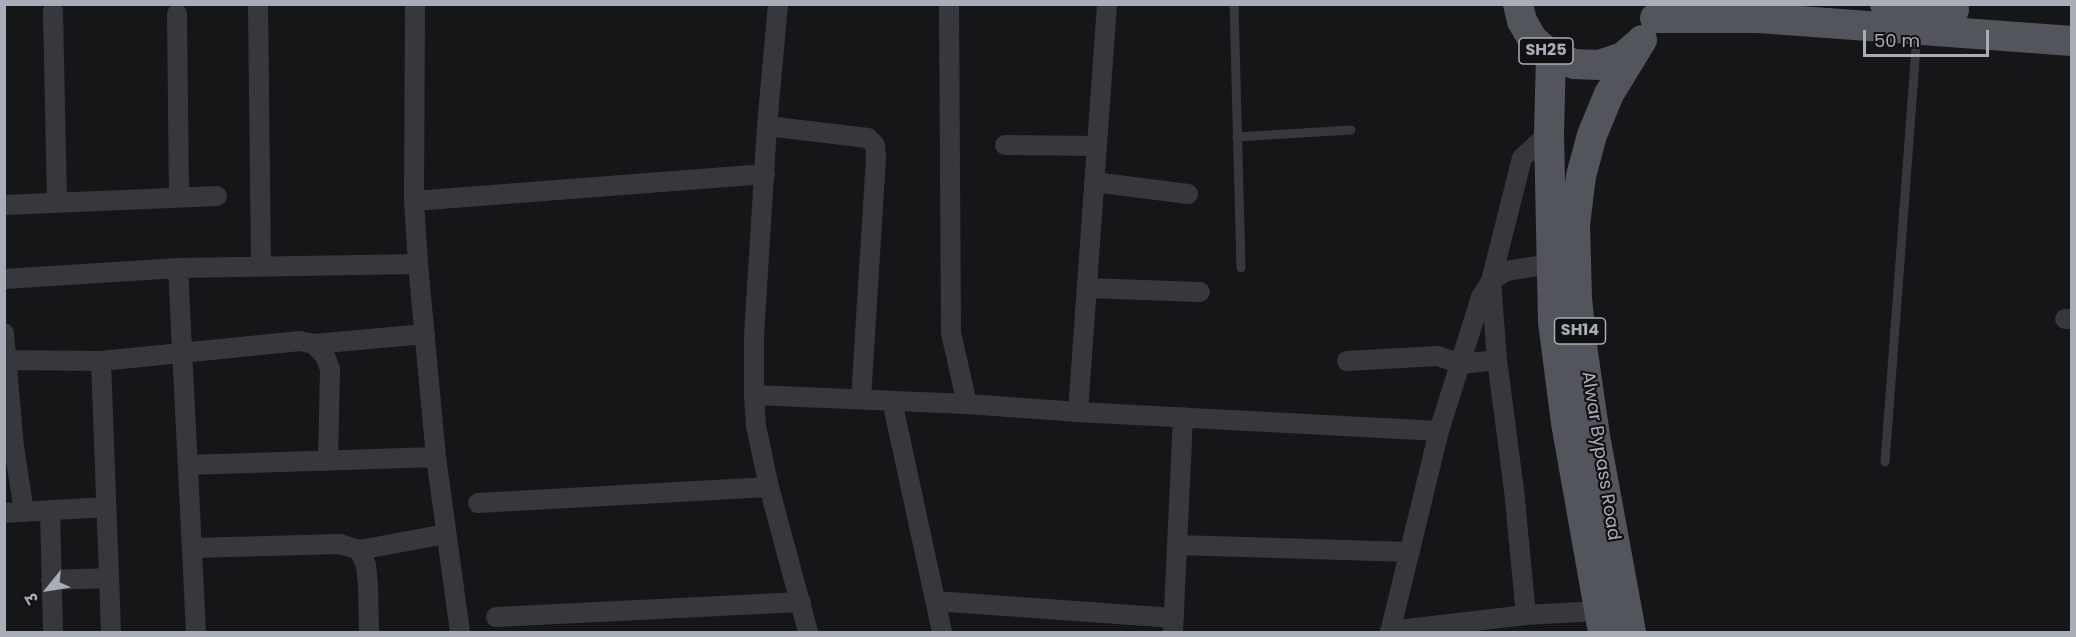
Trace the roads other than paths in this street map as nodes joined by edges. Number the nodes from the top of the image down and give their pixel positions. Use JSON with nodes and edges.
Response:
{"nodes":[{"id":1,"x":258,"y":4,"type":"edge"},
{"id":2,"x":415,"y":4,"type":"edge"},
{"id":3,"x":778,"y":4,"type":"edge"},
{"id":4,"x":949,"y":4,"type":"edge"},
{"id":5,"x":1107,"y":4,"type":"edge"},
{"id":6,"x":1234,"y":4,"type":"edge"},
{"id":7,"x":1518,"y":4,"type":"edge"},
{"id":8,"x":1885,"y":4,"type":"edge"},
{"id":9,"x":53,"y":11,"type":"dead end"},
{"id":10,"x":177,"y":14,"type":"dead end"},
{"id":11,"x":2072,"y":20,"type":"edge"},
{"id":12,"x":1651,"y":21,"type":"edge"},
{"id":13,"x":1917,"y":28,"type":"junction"},
{"id":14,"x":2072,"y":41,"type":"edge"},
{"id":15,"x":1551,"y":55,"type":"junction"},
{"id":16,"x":767,"y":126,"type":"junction"},
{"id":17,"x":1352,"y":130,"type":"dead end"},
{"id":18,"x":1549,"y":133,"type":"junction"},
{"id":19,"x":1237,"y":137,"type":"junction"},
{"id":20,"x":1005,"y":145,"type":"dead end"},
{"id":21,"x":1097,"y":146,"type":"junction"},
{"id":22,"x":765,"y":174,"type":"junction"},
{"id":23,"x":1094,"y":182,"type":"junction"},
{"id":24,"x":1188,"y":194,"type":"dead end"},
{"id":25,"x":217,"y":196,"type":"dead end"},
{"id":26,"x":179,"y":198,"type":"junction"},
{"id":27,"x":414,"y":201,"type":"junction"},
{"id":28,"x":57,"y":203,"type":"junction"},
{"id":29,"x":4,"y":205,"type":"edge"},
{"id":30,"x":418,"y":264,"type":"junction"},
{"id":31,"x":1550,"y":264,"type":"junction"},
{"id":32,"x":261,"y":267,"type":"junction"},
{"id":33,"x":178,"y":268,"type":"junction"},
{"id":34,"x":1241,"y":268,"type":"dead end"},
{"id":35,"x":4,"y":279,"type":"edge"},
{"id":36,"x":1491,"y":281,"type":"junction"},
{"id":37,"x":1087,"y":288,"type":"junction"},
{"id":38,"x":1200,"y":292,"type":"dead end"},
{"id":39,"x":4,"y":333,"type":"edge"},
{"id":40,"x":425,"y":334,"type":"junction"},
{"id":41,"x":314,"y":344,"type":"junction"},
{"id":42,"x":182,"y":353,"type":"junction"},
{"id":43,"x":6,"y":360,"type":"junction"},
{"id":44,"x":1497,"y":360,"type":"junction"},
{"id":45,"x":101,"y":361,"type":"junction"},
{"id":46,"x":1347,"y":361,"type":"dead end"},
{"id":47,"x":1461,"y":364,"type":"junction"},
{"id":48,"x":754,"y":395,"type":"junction"},
{"id":49,"x":861,"y":399,"type":"junction"},
{"id":50,"x":892,"y":401,"type":"junction"},
{"id":51,"x":966,"y":404,"type":"junction"},
{"id":52,"x":1078,"y":412,"type":"junction"},
{"id":53,"x":1183,"y":417,"type":"junction"},
{"id":54,"x":1440,"y":431,"type":"junction"},
{"id":55,"x":436,"y":457,"type":"junction"},
{"id":56,"x":328,"y":461,"type":"junction"},
{"id":57,"x":1885,"y":462,"type":"dead end"},
{"id":58,"x":188,"y":465,"type":"junction"},
{"id":59,"x":769,"y":487,"type":"junction"},
{"id":60,"x":478,"y":503,"type":"dead end"},
{"id":61,"x":106,"y":507,"type":"junction"},
{"id":62,"x":50,"y":510,"type":"junction"},
{"id":63,"x":14,"y":512,"type":"edge"},
{"id":64,"x":446,"y":534,"type":"junction"},
{"id":65,"x":1177,"y":545,"type":"junction"},
{"id":66,"x":192,"y":548,"type":"junction"},
{"id":67,"x":359,"y":550,"type":"junction"},
{"id":68,"x":1410,"y":552,"type":"junction"},
{"id":69,"x":109,"y":578,"type":"junction"},
{"id":70,"x":51,"y":580,"type":"junction"},
{"id":71,"x":935,"y":601,"type":"junction"},
{"id":72,"x":801,"y":602,"type":"junction"},
{"id":73,"x":1526,"y":615,"type":"junction"},
{"id":74,"x":496,"y":617,"type":"dead end"},
{"id":75,"x":1600,"y":622,"type":"edge"},
{"id":76,"x":1173,"y":625,"type":"edge"},
{"id":77,"x":1390,"y":632,"type":"edge"},
{"id":78,"x":53,"y":633,"type":"edge"},
{"id":79,"x":111,"y":633,"type":"edge"},
{"id":80,"x":196,"y":633,"type":"edge"},
{"id":81,"x":369,"y":633,"type":"edge"},
{"id":82,"x":460,"y":633,"type":"edge"},
{"id":83,"x":808,"y":633,"type":"edge"},
{"id":84,"x":942,"y":633,"type":"edge"},
{"id":85,"x":1631,"y":633,"type":"edge"}],
"edges":[{"from":1,"to":32,"type":"street"},
{"from":2,"to":27,"type":"street"},
{"from":3,"to":16,"type":"street"},
{"from":4,"to":51,"type":"street"},
{"from":5,"to":21,"type":"street"},
{"from":6,"to":19,"type":"lane"},
{"from":7,"to":15,"type":"main road","number":"SH25"},
{"from":8,"to":11,"type":"main road"},
{"from":9,"to":28,"type":"street"},
{"from":10,"to":26,"type":"street"},
{"from":12,"to":13,"type":"main road"},
{"from":12,"to":15,"type":"main road","number":"SH25"},
{"from":12,"to":85,"type":"main road","name":"Alwar Bypass Road","number":"SH14"},
{"from":13,"to":14,"type":"main road"},
{"from":13,"to":57,"type":"lane"},
{"from":15,"to":18,"type":"main road","name":"Alwar Bypass Road","number":"SH14"},
{"from":16,"to":22,"type":"street"},
{"from":16,"to":49,"type":"street"},
{"from":17,"to":19,"type":"lane"},
{"from":18,"to":31,"type":"main road","name":"Alwar Bypass Road","number":"SH14"},
{"from":18,"to":36,"type":"street"},
{"from":19,"to":34,"type":"lane"},
{"from":20,"to":21,"type":"street"},
{"from":21,"to":23,"type":"street"},
{"from":22,"to":27,"type":"street"},
{"from":22,"to":48,"type":"street"},
{"from":23,"to":24,"type":"street"},
{"from":23,"to":37,"type":"street"},
{"from":25,"to":26,"type":"street"},
{"from":26,"to":28,"type":"street"},
{"from":27,"to":30,"type":"street"},
{"from":28,"to":29,"type":"street"},
{"from":30,"to":32,"type":"street"},
{"from":30,"to":40,"type":"street"},
{"from":31,"to":36,"type":"street"},
{"from":31,"to":75,"type":"main road","name":"Alwar Bypass Road","number":"SH14"},
{"from":32,"to":33,"type":"street"},
{"from":33,"to":35,"type":"street"},
{"from":33,"to":42,"type":"street"},
{"from":36,"to":44,"type":"street"},
{"from":36,"to":47,"type":"street"},
{"from":37,"to":38,"type":"street"},
{"from":37,"to":52,"type":"street"},
{"from":39,"to":43,"type":"street"},
{"from":40,"to":41,"type":"street"},
{"from":40,"to":55,"type":"street"},
{"from":41,"to":42,"type":"street"},
{"from":41,"to":56,"type":"street"},
{"from":42,"to":45,"type":"street"},
{"from":42,"to":58,"type":"street"},
{"from":43,"to":45,"type":"street"},
{"from":43,"to":63,"type":"street"},
{"from":44,"to":47,"type":"street"},
{"from":44,"to":73,"type":"street"},
{"from":45,"to":61,"type":"street"},
{"from":46,"to":47,"type":"street"},
{"from":47,"to":54,"type":"street"},
{"from":48,"to":49,"type":"street"},
{"from":48,"to":59,"type":"street"},
{"from":49,"to":50,"type":"street"},
{"from":50,"to":51,"type":"street"},
{"from":50,"to":71,"type":"street"},
{"from":51,"to":52,"type":"street"},
{"from":52,"to":53,"type":"street"},
{"from":53,"to":54,"type":"street"},
{"from":53,"to":65,"type":"street"},
{"from":54,"to":68,"type":"street"},
{"from":55,"to":56,"type":"street"},
{"from":55,"to":64,"type":"street"},
{"from":56,"to":58,"type":"street"},
{"from":58,"to":66,"type":"street"},
{"from":59,"to":60,"type":"street"},
{"from":59,"to":72,"type":"street"},
{"from":61,"to":62,"type":"street"},
{"from":61,"to":69,"type":"street"},
{"from":62,"to":63,"type":"street"},
{"from":62,"to":70,"type":"street"},
{"from":64,"to":67,"type":"street"},
{"from":64,"to":82,"type":"street"},
{"from":65,"to":68,"type":"street"},
{"from":65,"to":76,"type":"street"},
{"from":66,"to":67,"type":"street"},
{"from":66,"to":80,"type":"street"},
{"from":67,"to":81,"type":"street"},
{"from":68,"to":77,"type":"street"},
{"from":69,"to":70,"type":"street"},
{"from":69,"to":79,"type":"street"},
{"from":70,"to":78,"type":"street"},
{"from":71,"to":76,"type":"street"},
{"from":71,"to":84,"type":"street"},
{"from":72,"to":74,"type":"street"},
{"from":72,"to":83,"type":"street"},
{"from":73,"to":75,"type":"street"},
{"from":73,"to":77,"type":"street"}]}
